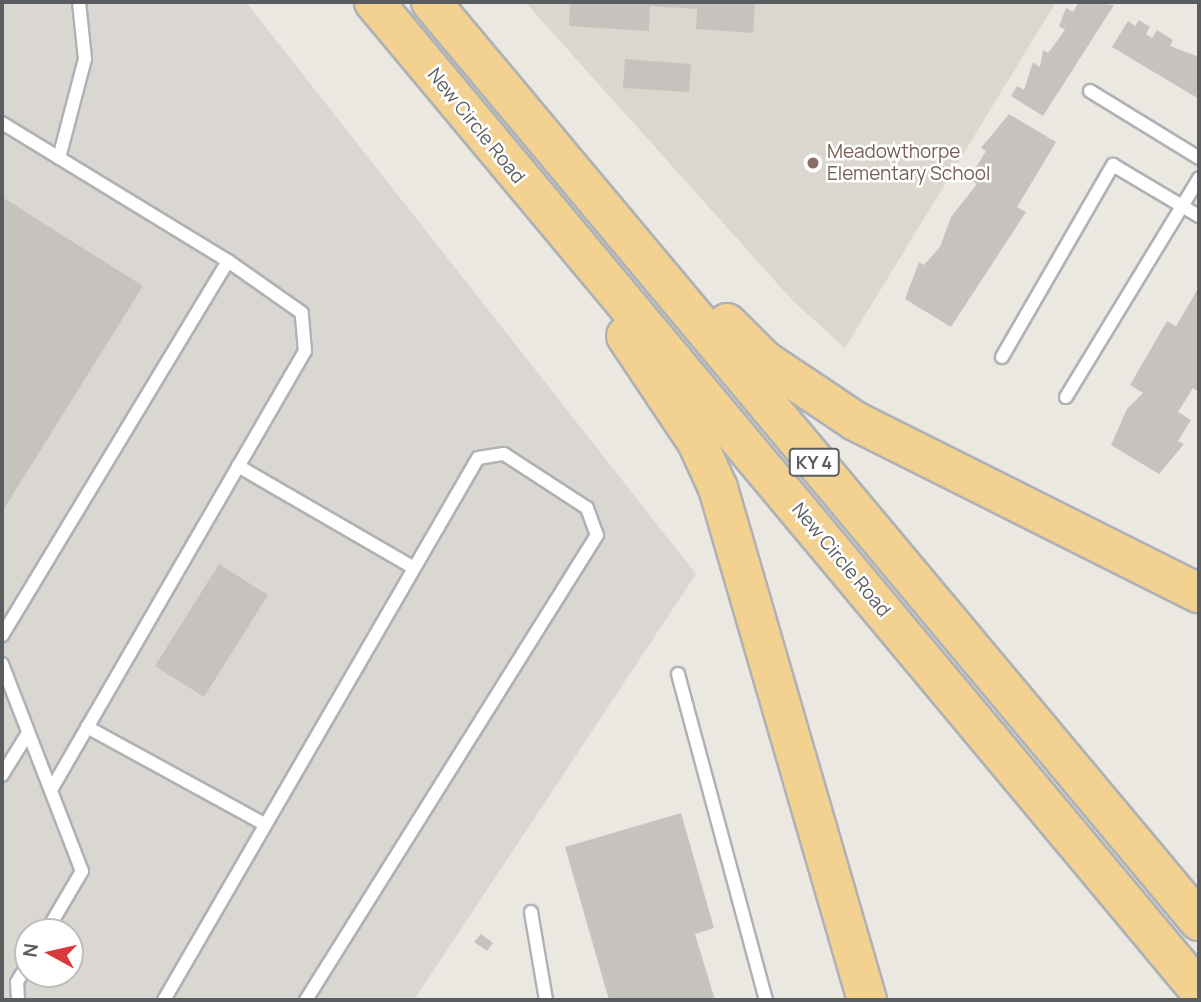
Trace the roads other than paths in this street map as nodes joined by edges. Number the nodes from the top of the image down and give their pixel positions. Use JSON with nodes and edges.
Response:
{"nodes":[{"id":1,"x":79,"y":2,"type":"edge"},
{"id":2,"x":374,"y":2,"type":"edge"},
{"id":3,"x":430,"y":2,"type":"edge"},
{"id":4,"x":1090,"y":91,"type":"dead end"},
{"id":5,"x":2,"y":122,"type":"edge"},
{"id":6,"x":554,"y":151,"type":"junction"},
{"id":7,"x":59,"y":158,"type":"junction"},
{"id":8,"x":1199,"y":158,"type":"edge"},
{"id":9,"x":1199,"y":178,"type":"edge"},
{"id":10,"x":530,"y":191,"type":"junction"},
{"id":11,"x":1182,"y":206,"type":"junction"},
{"id":12,"x":1199,"y":215,"type":"edge"},
{"id":13,"x":228,"y":261,"type":"junction"},
{"id":14,"x":1002,"y":357,"type":"dead end"},
{"id":15,"x":1066,"y":397,"type":"dead end"},
{"id":16,"x":239,"y":466,"type":"junction"},
{"id":17,"x":412,"y":567,"type":"junction"},
{"id":18,"x":1199,"y":593,"type":"edge"},
{"id":19,"x":2,"y":635,"type":"edge"},
{"id":20,"x":2,"y":664,"type":"edge"},
{"id":21,"x":678,"y":674,"type":"dead end"},
{"id":22,"x":87,"y":727,"type":"junction"},
{"id":23,"x":28,"y":733,"type":"junction"},
{"id":24,"x":2,"y":775,"type":"edge"},
{"id":25,"x":51,"y":790,"type":"junction"},
{"id":26,"x":264,"y":824,"type":"junction"},
{"id":27,"x":531,"y":912,"type":"dead end"},
{"id":28,"x":54,"y":918,"type":"edge"},
{"id":29,"x":1199,"y":920,"type":"edge"},
{"id":30,"x":1199,"y":990,"type":"edge"},
{"id":31,"x":164,"y":1000,"type":"edge"},
{"id":32,"x":306,"y":1000,"type":"edge"},
{"id":33,"x":546,"y":1000,"type":"edge"},
{"id":34,"x":766,"y":1000,"type":"edge"},
{"id":35,"x":867,"y":1000,"type":"edge"}],
"edges":[{"from":1,"to":7,"type":"lane"},
{"from":2,"to":10,"type":"highway","name":"New Circle Road","number":"KY 4"},
{"from":3,"to":6,"type":"highway","number":"KY 4"},
{"from":4,"to":8,"type":"lane"},
{"from":5,"to":7,"type":"lane"},
{"from":6,"to":18,"type":"highway"},
{"from":6,"to":29,"type":"highway","number":"KY 4"},
{"from":7,"to":13,"type":"lane"},
{"from":9,"to":11,"type":"lane"},
{"from":10,"to":30,"type":"highway","name":"New Circle Road","number":"KY 4"},
{"from":10,"to":35,"type":"highway"},
{"from":11,"to":12,"type":"lane"},
{"from":11,"to":14,"type":"lane"},
{"from":11,"to":15,"type":"lane"},
{"from":13,"to":16,"type":"lane"},
{"from":13,"to":19,"type":"lane"},
{"from":16,"to":17,"type":"lane"},
{"from":16,"to":22,"type":"lane"},
{"from":17,"to":26,"type":"lane"},
{"from":17,"to":32,"type":"lane"},
{"from":20,"to":23,"type":"lane"},
{"from":21,"to":34,"type":"lane"},
{"from":22,"to":25,"type":"lane"},
{"from":22,"to":26,"type":"lane"},
{"from":23,"to":24,"type":"lane"},
{"from":23,"to":25,"type":"lane"},
{"from":25,"to":28,"type":"lane"},
{"from":26,"to":31,"type":"lane"},
{"from":27,"to":33,"type":"lane"}]}
